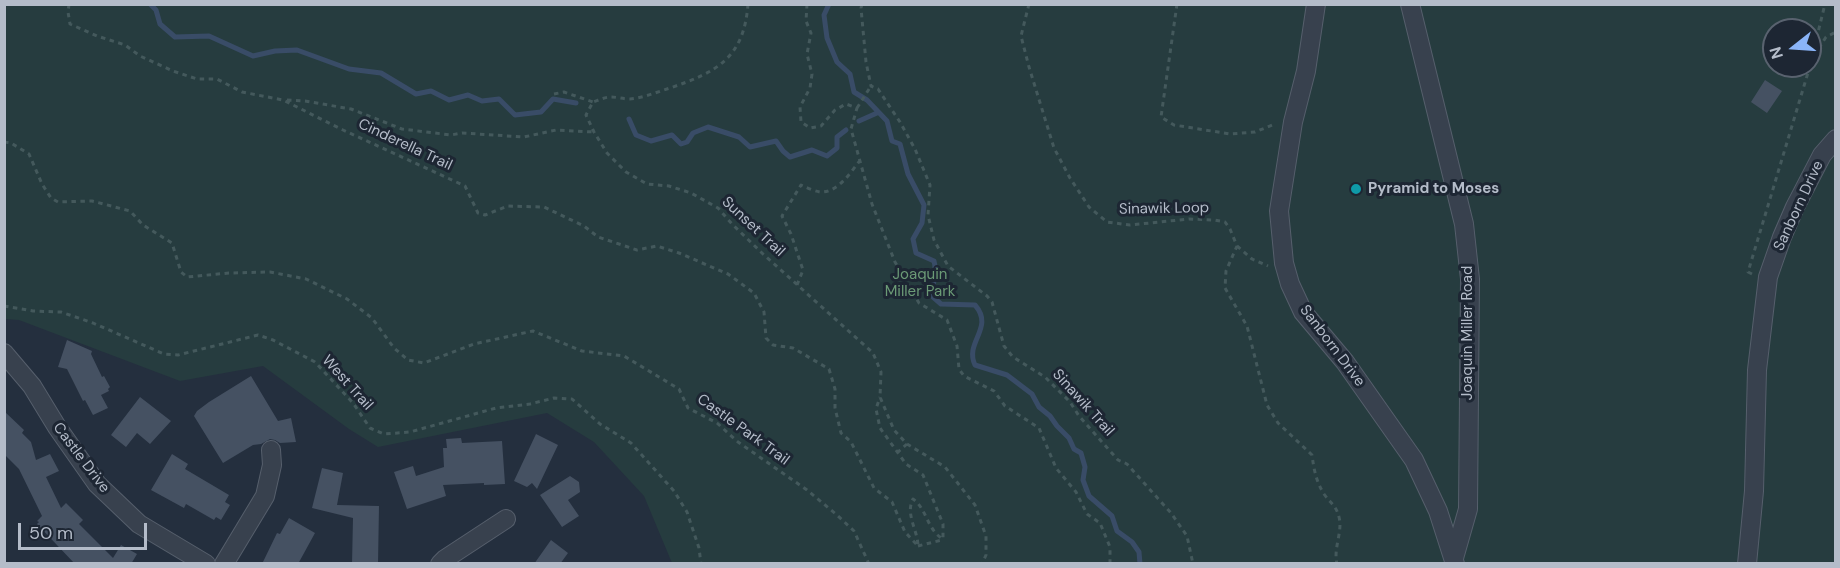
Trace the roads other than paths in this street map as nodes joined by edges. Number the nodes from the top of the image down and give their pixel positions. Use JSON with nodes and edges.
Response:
{"nodes":[{"id":1,"x":1316,"y":4,"type":"edge"},
{"id":2,"x":1410,"y":4,"type":"edge"},
{"id":3,"x":1836,"y":139,"type":"edge"},
{"id":4,"x":4,"y":353,"type":"edge"},
{"id":5,"x":271,"y":450,"type":"dead end"},
{"id":6,"x":506,"y":519,"type":"dead end"},
{"id":7,"x":1454,"y":561,"type":"edge"},
{"id":8,"x":206,"y":564,"type":"edge"},
{"id":9,"x":224,"y":564,"type":"edge"},
{"id":10,"x":440,"y":564,"type":"edge"},
{"id":11,"x":1747,"y":564,"type":"edge"}],
"edges":[{"from":1,"to":7,"type":"street","name":"Sanborn Drive"},
{"from":2,"to":7,"type":"street","name":"Joaquin Miller Road"},
{"from":3,"to":11,"type":"street","name":"Sanborn Drive"},
{"from":4,"to":8,"type":"street","name":"Castle Drive"},
{"from":5,"to":9,"type":"street"},
{"from":6,"to":10,"type":"street"}]}
